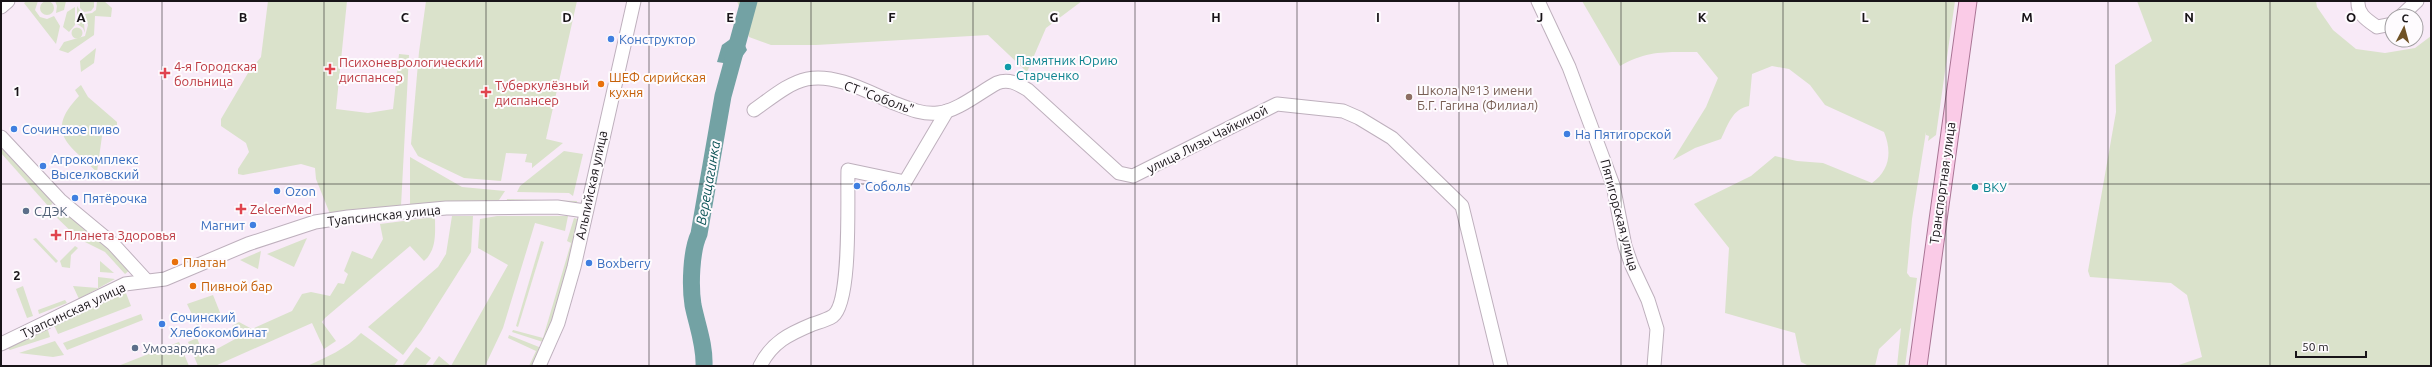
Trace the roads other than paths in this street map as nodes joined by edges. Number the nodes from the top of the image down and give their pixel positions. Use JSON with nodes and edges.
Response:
{"nodes":[{"id":1,"x":8,"y":1,"type":"edge"},
{"id":2,"x":634,"y":1,"type":"edge"},
{"id":3,"x":1538,"y":1,"type":"edge"},
{"id":4,"x":1968,"y":1,"type":"edge"},
{"id":5,"x":2358,"y":1,"type":"edge"},
{"id":6,"x":2417,"y":1,"type":"edge"},
{"id":7,"x":1,"y":7,"type":"edge"},
{"id":8,"x":2410,"y":8,"type":"edge"},
{"id":9,"x":2384,"y":27,"type":"edge"},
{"id":10,"x":1004,"y":80,"type":"joint"},
{"id":11,"x":754,"y":110,"type":"dead end"},
{"id":12,"x":947,"y":111,"type":"junction"},
{"id":13,"x":1,"y":137,"type":"edge"},
{"id":14,"x":586,"y":210,"type":"junction"},
{"id":15,"x":146,"y":280,"type":"junction"},
{"id":16,"x":1,"y":344,"type":"edge"},
{"id":17,"x":539,"y":366,"type":"edge"},
{"id":18,"x":760,"y":366,"type":"edge"},
{"id":19,"x":1501,"y":366,"type":"edge"},
{"id":20,"x":1654,"y":366,"type":"edge"},
{"id":21,"x":1918,"y":366,"type":"edge"}],
"edges":[{"from":1,"to":7,"type":"street"},
{"from":2,"to":14,"type":"street","name":"Альпийская улица"},
{"from":3,"to":20,"type":"street","name":"Пятигорская улица"},
{"from":4,"to":21,"type":"main road","name":"Транспортная улица"},
{"from":5,"to":9,"type":"street"},
{"from":6,"to":8,"type":"street"},
{"from":10,"to":12,"type":"street","name":"СТ \"Соболь\""},
{"from":10,"to":19,"type":"street","name":"улица Лизы Чайкиной"},
{"from":11,"to":12,"type":"street","name":"СТ \"Соболь\""},
{"from":12,"to":18,"type":"street"},
{"from":13,"to":15,"type":"street","name":"Туапсинская улица"},
{"from":14,"to":15,"type":"street","name":"Туапсинская улица"},
{"from":14,"to":17,"type":"street","name":"Альпийская улица"},
{"from":15,"to":16,"type":"street","name":"Туапсинская улица"}]}
